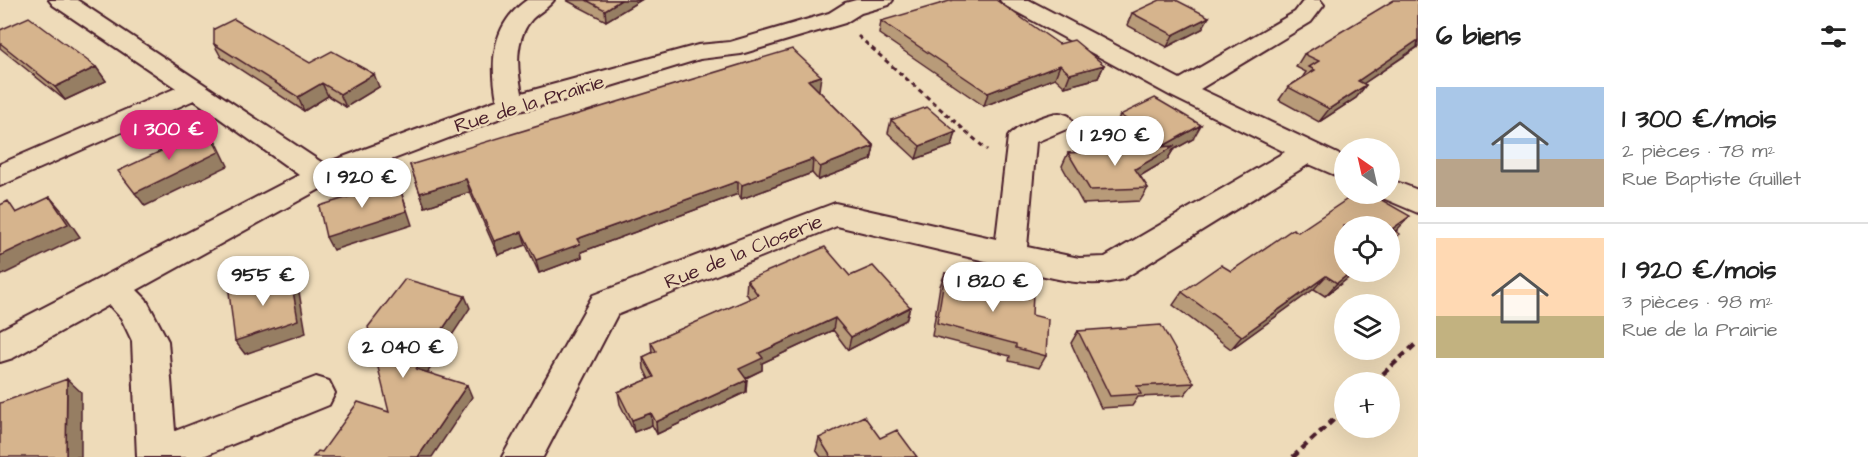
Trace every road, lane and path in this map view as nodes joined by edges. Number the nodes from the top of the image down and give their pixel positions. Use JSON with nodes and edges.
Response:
{"nodes":[{"id":1,"x":61,"y":0,"type":"edge"},
{"id":2,"x":542,"y":0,"type":"edge"},
{"id":3,"x":880,"y":0,"type":"edge"},
{"id":4,"x":1012,"y":0,"type":"edge"},
{"id":5,"x":1312,"y":5,"type":"dead end"},
{"id":6,"x":837,"y":18,"type":"junction"},
{"id":7,"x":196,"y":89,"type":"junction"},
{"id":8,"x":1180,"y":90,"type":"junction"},
{"id":9,"x":511,"y":104,"type":"junction"},
{"id":10,"x":1059,"y":122,"type":"dead end"},
{"id":11,"x":1306,"y":153,"type":"junction"},
{"id":12,"x":1334,"y":165,"type":"edge"},
{"id":13,"x":0,"y":176,"type":"edge"},
{"id":14,"x":321,"y":176,"type":"junction"},
{"id":15,"x":1018,"y":177,"type":"junction"},
{"id":16,"x":1400,"y":194,"type":"edge"},
{"id":17,"x":1418,"y":202,"type":"edge"},
{"id":18,"x":1010,"y":257,"type":"junction"},
{"id":19,"x":114,"y":287,"type":"junction"},
{"id":20,"x":1418,"y":342,"type":"edge"},
{"id":21,"x":0,"y":347,"type":"edge"},
{"id":22,"x":1385,"y":372,"type":"edge"},
{"id":23,"x":316,"y":393,"type":"dead end"},
{"id":24,"x":1334,"y":419,"type":"edge"},
{"id":25,"x":157,"y":456,"type":"edge"},
{"id":26,"x":522,"y":457,"type":"edge"},
{"id":27,"x":1293,"y":457,"type":"edge"}],
"edges":[{"from":1,"to":7,"type":"street"},
{"from":2,"to":9,"type":"street"},
{"from":3,"to":6,"type":"street","name":"Rue de la Prairie"},
{"from":4,"to":8,"type":"street"},
{"from":5,"to":8,"type":"street"},
{"from":6,"to":9,"type":"street","name":"Rue de la Prairie"},
{"from":6,"to":15,"type":"path"},
{"from":7,"to":13,"type":"street"},
{"from":7,"to":14,"type":"street"},
{"from":8,"to":11,"type":"street"},
{"from":9,"to":14,"type":"street","name":"Rue de la Prairie"},
{"from":10,"to":15,"type":"street"},
{"from":11,"to":12,"type":"street"},
{"from":11,"to":18,"type":"street","name":"Rue de la Closerie"},
{"from":14,"to":19,"type":"street","name":"Rue de la Prairie"},
{"from":15,"to":18,"type":"street"},
{"from":16,"to":17,"type":"street"},
{"from":18,"to":26,"type":"street","name":"Rue de la Closerie"},
{"from":19,"to":21,"type":"street","name":"Rue de la Prairie"},
{"from":19,"to":25,"type":"street"},
{"from":20,"to":22,"type":"path"},
{"from":23,"to":25,"type":"street"},
{"from":24,"to":27,"type":"path"}]}
